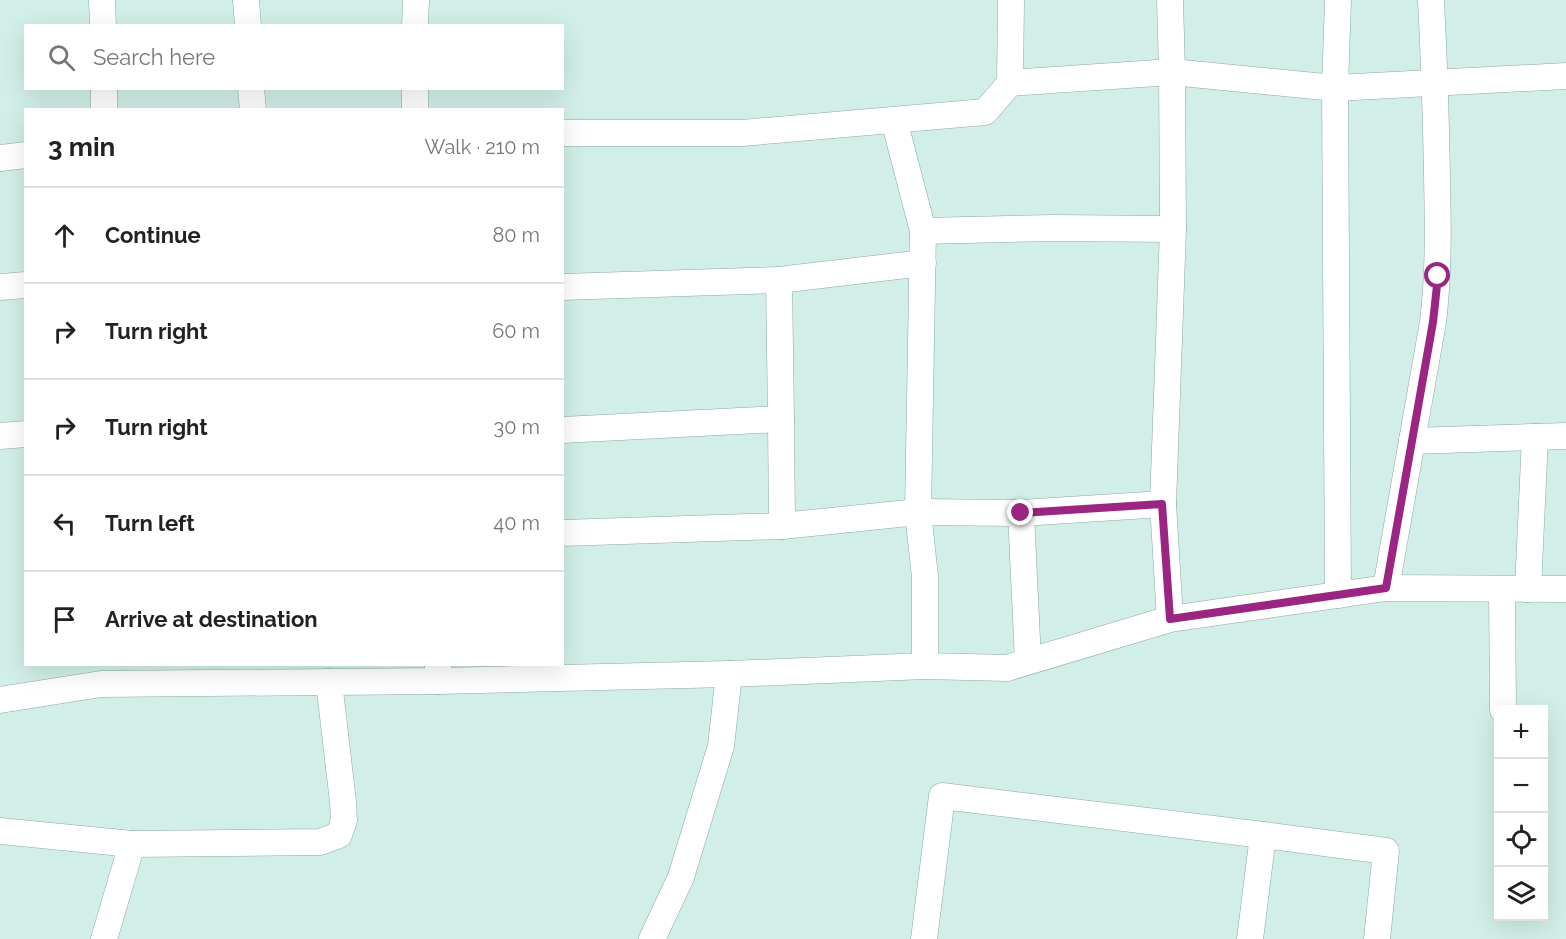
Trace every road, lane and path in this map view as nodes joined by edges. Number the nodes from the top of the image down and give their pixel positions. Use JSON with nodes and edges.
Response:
{"nodes":[{"id":1,"x":102,"y":0,"type":"edge"},
{"id":2,"x":246,"y":0,"type":"edge"},
{"id":3,"x":416,"y":0,"type":"edge"},
{"id":4,"x":1011,"y":0,"type":"edge"},
{"id":5,"x":1170,"y":0,"type":"edge"},
{"id":6,"x":1338,"y":0,"type":"edge"},
{"id":7,"x":1431,"y":0,"type":"edge"},
{"id":8,"x":103,"y":24,"type":"edge"},
{"id":9,"x":248,"y":24,"type":"edge"},
{"id":10,"x":415,"y":24,"type":"edge"},
{"id":11,"x":1172,"y":72,"type":"junction"},
{"id":12,"x":1566,"y":76,"type":"edge"},
{"id":13,"x":1010,"y":82,"type":"junction"},
{"id":14,"x":1435,"y":82,"type":"junction"},
{"id":15,"x":1335,"y":88,"type":"junction"},
{"id":16,"x":104,"y":90,"type":"edge"},
{"id":17,"x":251,"y":90,"type":"edge"},
{"id":18,"x":415,"y":90,"type":"edge"},
{"id":19,"x":104,"y":108,"type":"edge"},
{"id":20,"x":253,"y":108,"type":"edge"},
{"id":21,"x":415,"y":108,"type":"edge"},
{"id":22,"x":894,"y":120,"type":"junction"},
{"id":23,"x":564,"y":133,"type":"edge"},
{"id":24,"x":24,"y":155,"type":"edge"},
{"id":25,"x":0,"y":158,"type":"edge"},
{"id":26,"x":1173,"y":229,"type":"junction"},
{"id":27,"x":924,"y":231,"type":"junction"},
{"id":28,"x":923,"y":263,"type":"junction"},
{"id":29,"x":779,"y":280,"type":"junction"},
{"id":30,"x":24,"y":285,"type":"edge"},
{"id":31,"x":0,"y":287,"type":"edge"},
{"id":32,"x":564,"y":287,"type":"edge"},
{"id":33,"x":782,"y":419,"type":"junction"},
{"id":34,"x":564,"y":430,"type":"edge"},
{"id":35,"x":24,"y":434,"type":"edge"},
{"id":36,"x":0,"y":436,"type":"edge"},
{"id":37,"x":1566,"y":436,"type":"edge"},
{"id":38,"x":1535,"y":437,"type":"junction"},
{"id":39,"x":1412,"y":441,"type":"junction"},
{"id":40,"x":1162,"y":504,"type":"junction"},
{"id":41,"x":918,"y":512,"type":"junction"},
{"id":42,"x":1021,"y":513,"type":"junction"},
{"id":43,"x":782,"y":526,"type":"junction"},
{"id":44,"x":564,"y":533,"type":"edge"},
{"id":45,"x":1386,"y":588,"type":"junction"},
{"id":46,"x":1502,"y":590,"type":"junction"},
{"id":47,"x":1528,"y":590,"type":"junction"},
{"id":48,"x":1566,"y":590,"type":"edge"},
{"id":49,"x":1338,"y":595,"type":"junction"},
{"id":50,"x":1170,"y":619,"type":"junction"},
{"id":51,"x":1028,"y":661,"type":"junction"},
{"id":52,"x":925,"y":666,"type":"junction"},
{"id":53,"x":439,"y":673,"type":"edge"},
{"id":54,"x":100,"y":674,"type":"edge"},
{"id":55,"x":261,"y":674,"type":"edge"},
{"id":56,"x":729,"y":674,"type":"junction"},
{"id":57,"x":329,"y":682,"type":"junction"},
{"id":58,"x":0,"y":700,"type":"edge"},
{"id":59,"x":1503,"y":705,"type":"edge"},
{"id":60,"x":0,"y":831,"type":"edge"},
{"id":61,"x":1263,"y":835,"type":"junction"},
{"id":62,"x":132,"y":844,"type":"junction"},
{"id":63,"x":104,"y":939,"type":"edge"},
{"id":64,"x":652,"y":939,"type":"edge"},
{"id":65,"x":924,"y":939,"type":"edge"},
{"id":66,"x":1250,"y":939,"type":"edge"},
{"id":67,"x":1377,"y":939,"type":"edge"}],
"edges":[{"from":1,"to":8,"type":"street"},
{"from":2,"to":9,"type":"street"},
{"from":3,"to":10,"type":"street"},
{"from":4,"to":13,"type":"street"},
{"from":5,"to":11,"type":"street"},
{"from":6,"to":15,"type":"street"},
{"from":7,"to":14,"type":"street"},
{"from":11,"to":13,"type":"street"},
{"from":11,"to":15,"type":"street"},
{"from":11,"to":26,"type":"street"},
{"from":12,"to":14,"type":"street"},
{"from":13,"to":22,"type":"street"},
{"from":14,"to":15,"type":"street"},
{"from":14,"to":39,"type":"street"},
{"from":15,"to":49,"type":"street"},
{"from":16,"to":19,"type":"street"},
{"from":17,"to":20,"type":"street"},
{"from":18,"to":21,"type":"street"},
{"from":22,"to":23,"type":"street"},
{"from":22,"to":27,"type":"street"},
{"from":24,"to":25,"type":"street"},
{"from":26,"to":27,"type":"street"},
{"from":26,"to":40,"type":"street"},
{"from":27,"to":28,"type":"street"},
{"from":28,"to":29,"type":"street"},
{"from":28,"to":41,"type":"street"},
{"from":29,"to":32,"type":"street"},
{"from":29,"to":33,"type":"street"},
{"from":30,"to":31,"type":"street"},
{"from":33,"to":34,"type":"street"},
{"from":33,"to":43,"type":"street"},
{"from":35,"to":36,"type":"street"},
{"from":37,"to":38,"type":"street"},
{"from":38,"to":39,"type":"street"},
{"from":38,"to":47,"type":"street"},
{"from":39,"to":45,"type":"street"},
{"from":40,"to":42,"type":"street"},
{"from":40,"to":50,"type":"street"},
{"from":41,"to":42,"type":"street"},
{"from":41,"to":43,"type":"street"},
{"from":41,"to":52,"type":"street"},
{"from":42,"to":51,"type":"street"},
{"from":43,"to":44,"type":"street"},
{"from":45,"to":46,"type":"street"},
{"from":45,"to":49,"type":"street"},
{"from":46,"to":47,"type":"street"},
{"from":46,"to":59,"type":"street"},
{"from":47,"to":48,"type":"street"},
{"from":49,"to":50,"type":"street"},
{"from":50,"to":51,"type":"street"},
{"from":51,"to":52,"type":"street"},
{"from":52,"to":56,"type":"street"},
{"from":53,"to":56,"type":"street"},
{"from":53,"to":57,"type":"street"},
{"from":54,"to":55,"type":"street"},
{"from":54,"to":58,"type":"street"},
{"from":55,"to":57,"type":"street"},
{"from":56,"to":64,"type":"street"},
{"from":57,"to":62,"type":"street"},
{"from":60,"to":62,"type":"street"},
{"from":61,"to":65,"type":"street"},
{"from":61,"to":66,"type":"street"},
{"from":61,"to":67,"type":"street"},
{"from":62,"to":63,"type":"street"}]}
